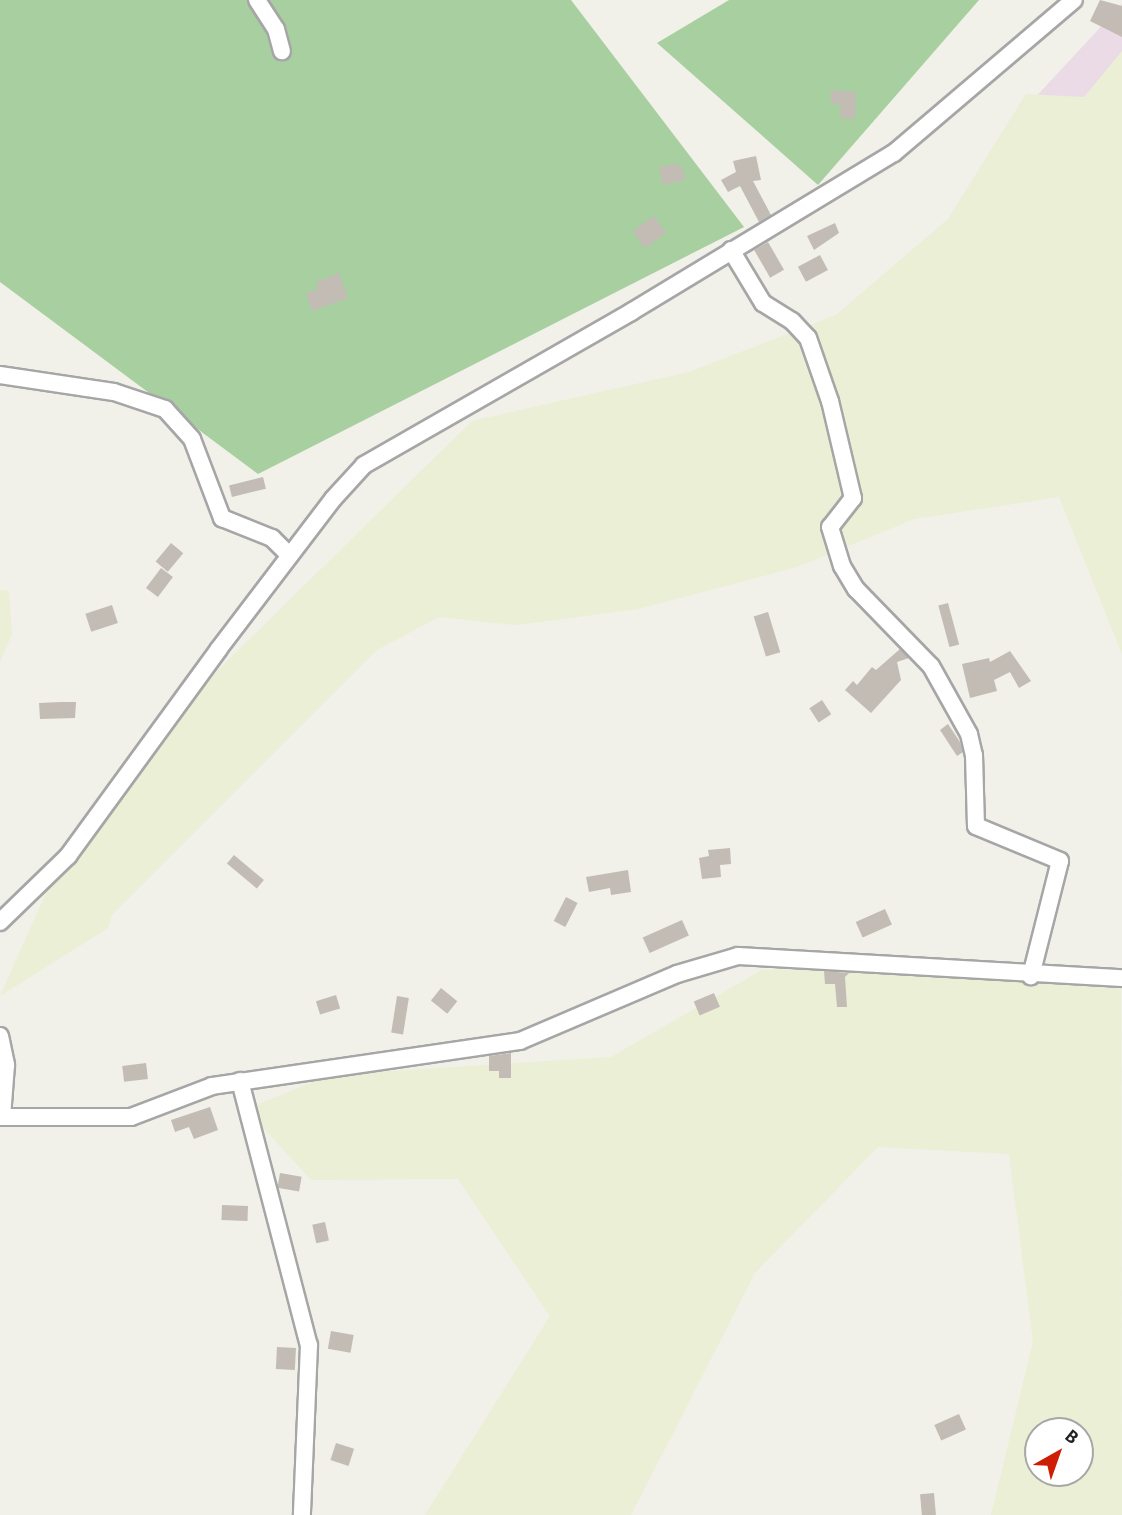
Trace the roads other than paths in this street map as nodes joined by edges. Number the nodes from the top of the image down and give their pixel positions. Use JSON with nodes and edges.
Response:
{"nodes":[{"id":1,"x":257,"y":0,"type":"edge"},
{"id":2,"x":1074,"y":0,"type":"edge"},
{"id":3,"x":282,"y":51,"type":"dead end"},
{"id":4,"x":732,"y":250,"type":"junction"},
{"id":5,"x":0,"y":375,"type":"edge"},
{"id":6,"x":290,"y":556,"type":"junction"},
{"id":7,"x":0,"y":922,"type":"edge"},
{"id":8,"x":1031,"y":975,"type":"junction"},
{"id":9,"x":1122,"y":978,"type":"edge"},
{"id":10,"x":0,"y":1036,"type":"edge"},
{"id":11,"x":240,"y":1082,"type":"junction"},
{"id":12,"x":1,"y":1117,"type":"edge"},
{"id":13,"x":302,"y":1515,"type":"edge"}],
"edges":[{"from":1,"to":3,"type":"street"},
{"from":2,"to":4,"type":"street"},
{"from":4,"to":6,"type":"street"},
{"from":4,"to":8,"type":"street"},
{"from":5,"to":6,"type":"street"},
{"from":6,"to":7,"type":"street"},
{"from":8,"to":9,"type":"street"},
{"from":8,"to":11,"type":"street"},
{"from":10,"to":12,"type":"street"},
{"from":11,"to":12,"type":"street"},
{"from":11,"to":13,"type":"street"}]}
